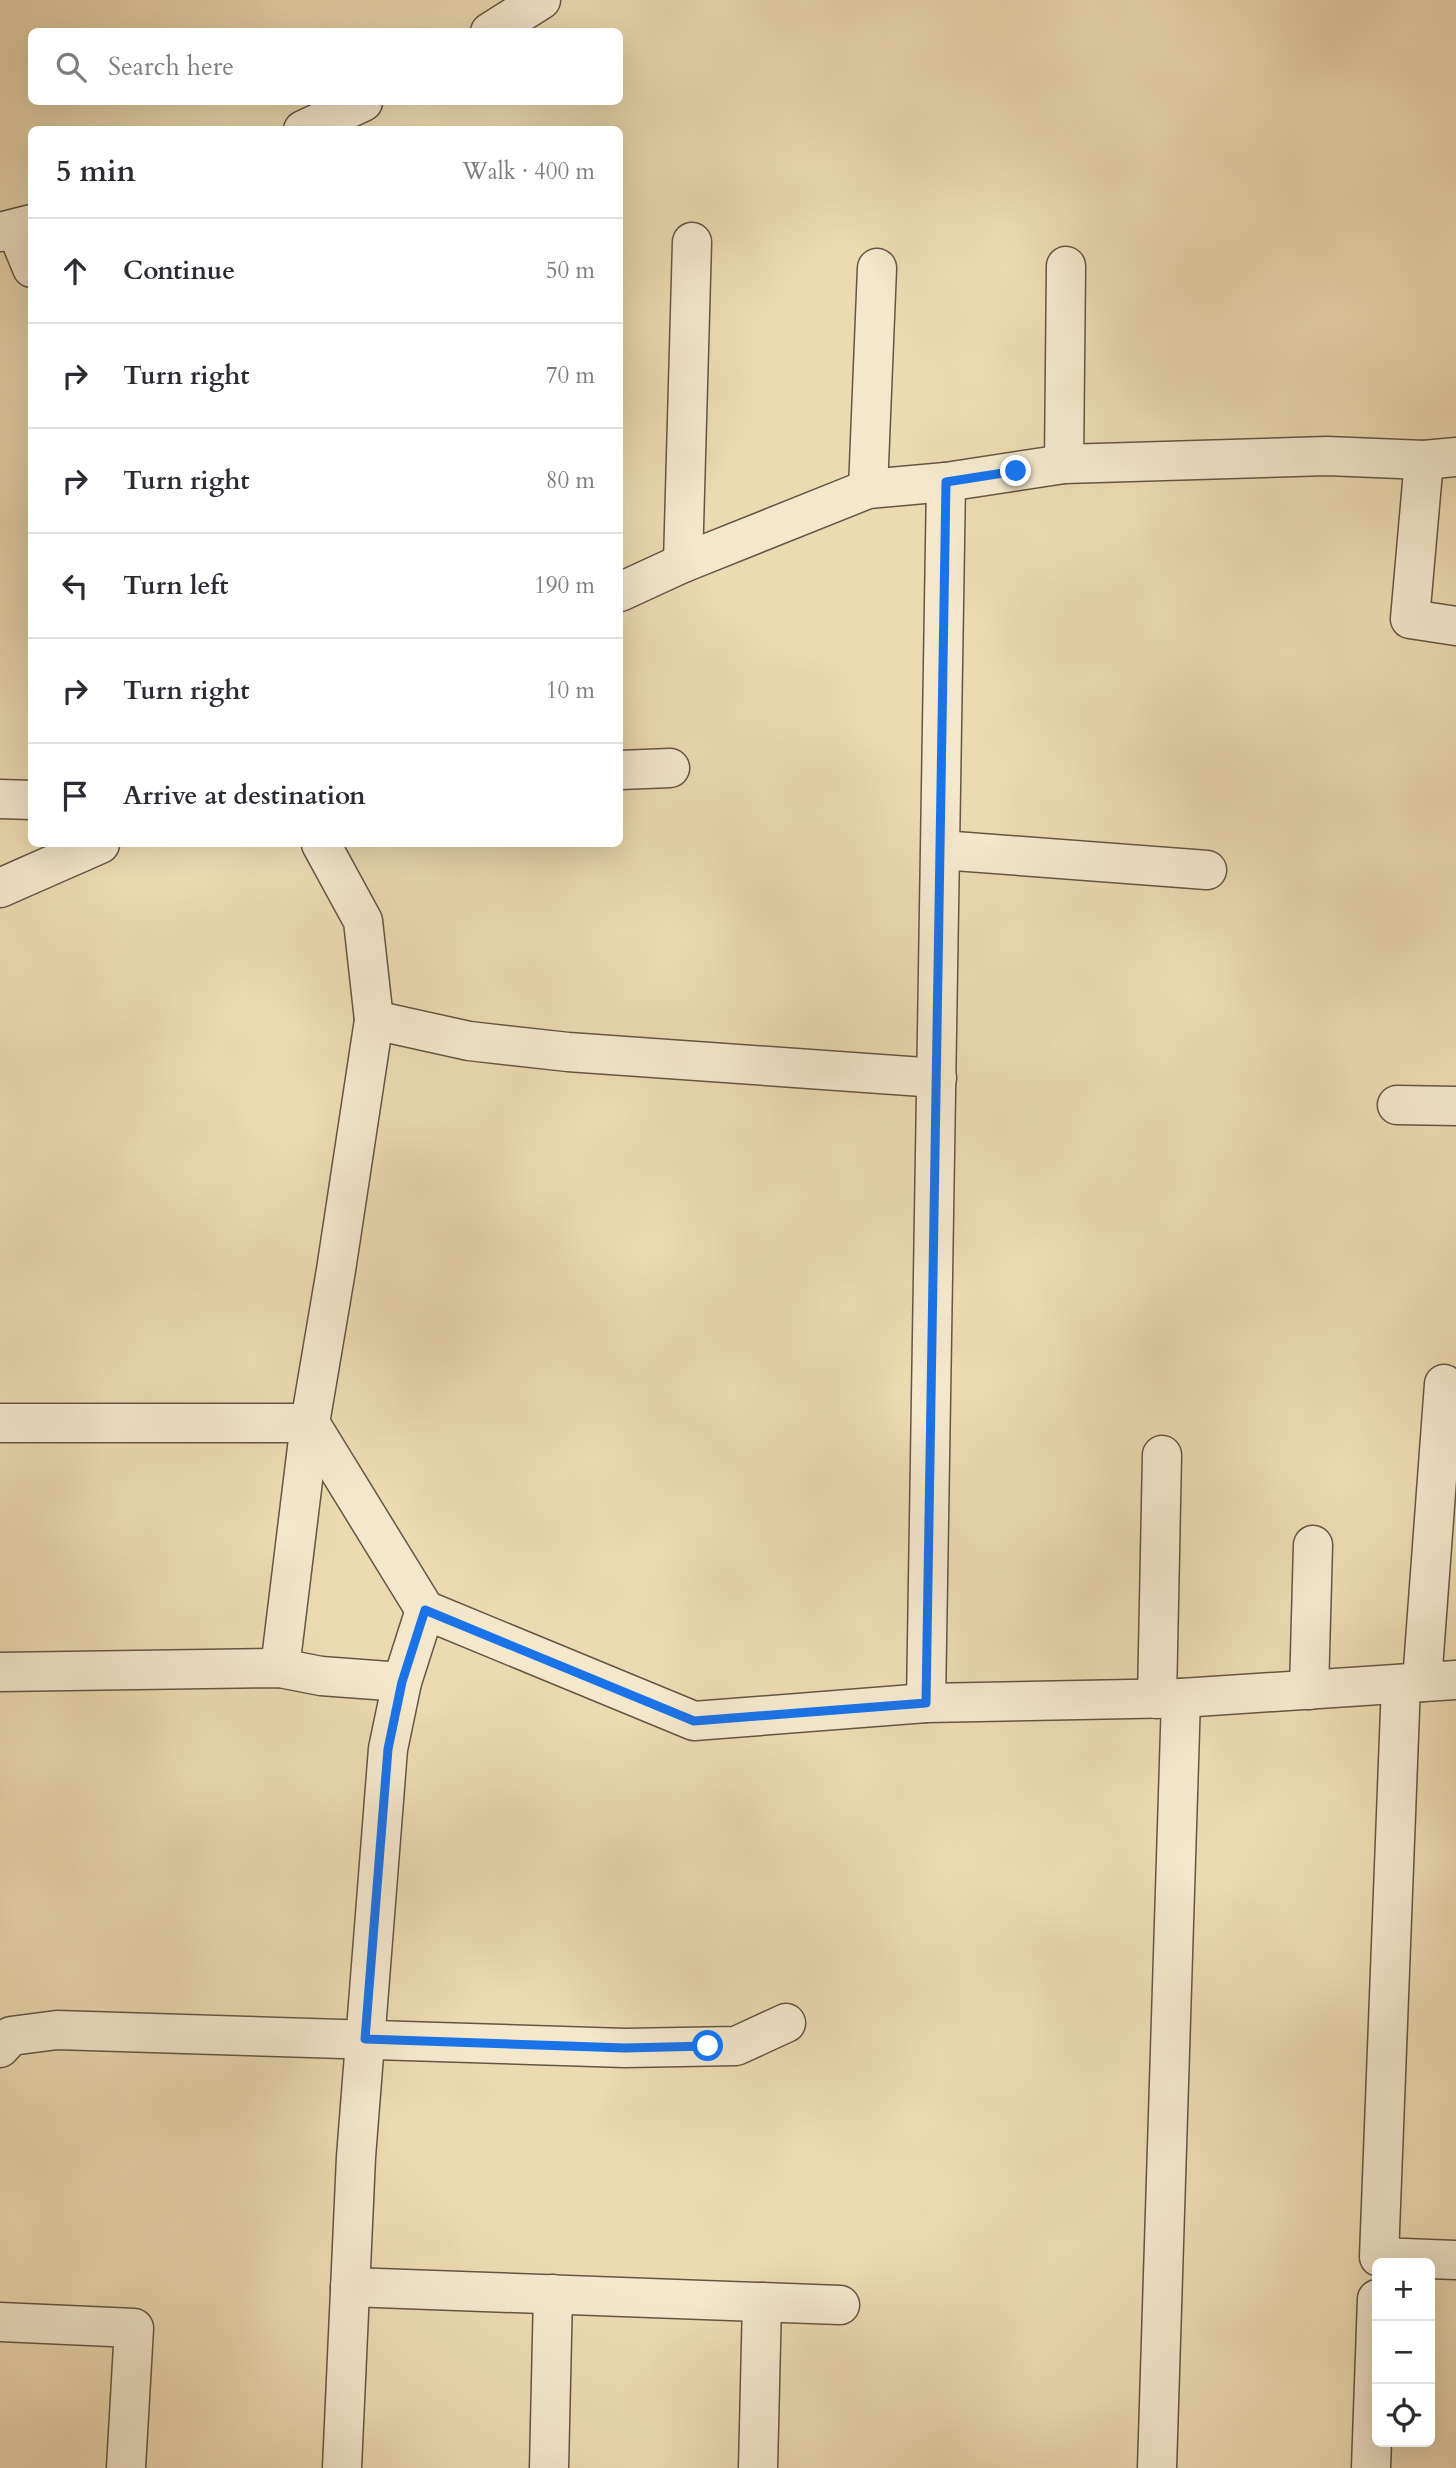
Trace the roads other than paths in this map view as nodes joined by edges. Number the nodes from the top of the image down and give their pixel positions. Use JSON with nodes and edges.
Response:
{"nodes":[{"id":1,"x":541,"y":0,"type":"edge"},
{"id":2,"x":496,"y":28,"type":"edge"},
{"id":3,"x":357,"y":105,"type":"edge"},
{"id":4,"x":312,"y":126,"type":"edge"},
{"id":5,"x":16,"y":228,"type":"edge"},
{"id":6,"x":692,"y":242,"type":"dead end"},
{"id":7,"x":28,"y":258,"type":"edge"},
{"id":8,"x":1066,"y":267,"type":"dead end"},
{"id":9,"x":877,"y":268,"type":"dead end"},
{"id":10,"x":1440,"y":459,"type":"edge"},
{"id":11,"x":1064,"y":464,"type":"junction"},
{"id":12,"x":946,"y":482,"type":"junction"},
{"id":13,"x":868,"y":489,"type":"junction"},
{"id":14,"x":683,"y":563,"type":"junction"},
{"id":15,"x":623,"y":591,"type":"edge"},
{"id":16,"x":1456,"y":625,"type":"edge"},
{"id":17,"x":670,"y":768,"type":"dead end"},
{"id":18,"x":623,"y":769,"type":"edge"},
{"id":19,"x":0,"y":799,"type":"edge"},
{"id":20,"x":28,"y":800,"type":"edge"},
{"id":21,"x":93,"y":847,"type":"edge"},
{"id":22,"x":323,"y":847,"type":"edge"},
{"id":23,"x":941,"y":850,"type":"junction"},
{"id":24,"x":1207,"y":870,"type":"dead end"},
{"id":25,"x":0,"y":888,"type":"edge"},
{"id":26,"x":374,"y":1020,"type":"junction"},
{"id":27,"x":937,"y":1078,"type":"junction"},
{"id":28,"x":1397,"y":1105,"type":"dead end"},
{"id":29,"x":1456,"y":1106,"type":"edge"},
{"id":30,"x":1444,"y":1384,"type":"dead end"},
{"id":31,"x":0,"y":1423,"type":"edge"},
{"id":32,"x":310,"y":1423,"type":"junction"},
{"id":33,"x":1163,"y":1455,"type":"dead end"},
{"id":34,"x":1313,"y":1545,"type":"dead end"},
{"id":35,"x":425,"y":1610,"type":"junction"},
{"id":36,"x":280,"y":1668,"type":"junction"},
{"id":37,"x":0,"y":1672,"type":"edge"},
{"id":38,"x":402,"y":1682,"type":"junction"},
{"id":39,"x":1426,"y":1682,"type":"edge"},
{"id":40,"x":1309,"y":1690,"type":"junction"},
{"id":41,"x":1169,"y":1698,"type":"junction"},
{"id":42,"x":926,"y":1703,"type":"junction"},
{"id":43,"x":786,"y":2023,"type":"dead end"},
{"id":44,"x":365,"y":2039,"type":"junction"},
{"id":45,"x":0,"y":2048,"type":"edge"},
{"id":46,"x":1379,"y":2258,"type":"edge"},
{"id":47,"x":1435,"y":2260,"type":"edge"},
{"id":48,"x":1456,"y":2260,"type":"edge"},
{"id":49,"x":350,"y":2287,"type":"junction"},
{"id":50,"x":553,"y":2294,"type":"junction"},
{"id":51,"x":762,"y":2302,"type":"junction"},
{"id":52,"x":841,"y":2305,"type":"dead end"},
{"id":53,"x":1376,"y":2321,"type":"edge"},
{"id":54,"x":0,"y":2322,"type":"edge"},
{"id":55,"x":126,"y":2468,"type":"edge"},
{"id":56,"x":342,"y":2468,"type":"edge"},
{"id":57,"x":549,"y":2468,"type":"edge"},
{"id":58,"x":758,"y":2468,"type":"edge"},
{"id":59,"x":1157,"y":2468,"type":"edge"},
{"id":60,"x":1371,"y":2468,"type":"edge"}],
"edges":[{"from":1,"to":2,"type":"street"},
{"from":3,"to":4,"type":"street"},
{"from":5,"to":7,"type":"street"},
{"from":6,"to":14,"type":"street"},
{"from":8,"to":11,"type":"street"},
{"from":9,"to":13,"type":"street"},
{"from":10,"to":11,"type":"street"},
{"from":10,"to":16,"type":"street"},
{"from":11,"to":12,"type":"street"},
{"from":12,"to":13,"type":"street"},
{"from":12,"to":23,"type":"street"},
{"from":13,"to":14,"type":"street"},
{"from":14,"to":15,"type":"street"},
{"from":17,"to":18,"type":"street"},
{"from":19,"to":20,"type":"street"},
{"from":21,"to":25,"type":"street"},
{"from":22,"to":26,"type":"street"},
{"from":23,"to":24,"type":"street"},
{"from":23,"to":27,"type":"street"},
{"from":26,"to":27,"type":"street"},
{"from":26,"to":32,"type":"street"},
{"from":27,"to":42,"type":"street"},
{"from":28,"to":29,"type":"street"},
{"from":30,"to":39,"type":"street"},
{"from":31,"to":32,"type":"street"},
{"from":32,"to":35,"type":"street"},
{"from":32,"to":36,"type":"street"},
{"from":33,"to":41,"type":"street"},
{"from":34,"to":40,"type":"street"},
{"from":35,"to":38,"type":"street"},
{"from":35,"to":42,"type":"street"},
{"from":36,"to":37,"type":"street"},
{"from":36,"to":38,"type":"street"},
{"from":38,"to":44,"type":"street"},
{"from":39,"to":40,"type":"street"},
{"from":39,"to":46,"type":"street"},
{"from":40,"to":41,"type":"street"},
{"from":41,"to":42,"type":"street"},
{"from":41,"to":59,"type":"street"},
{"from":43,"to":44,"type":"street"},
{"from":44,"to":45,"type":"street"},
{"from":44,"to":49,"type":"street"},
{"from":47,"to":48,"type":"street"},
{"from":49,"to":50,"type":"street"},
{"from":49,"to":56,"type":"street"},
{"from":50,"to":51,"type":"street"},
{"from":50,"to":57,"type":"street"},
{"from":51,"to":52,"type":"street"},
{"from":51,"to":58,"type":"street"},
{"from":53,"to":60,"type":"street"},
{"from":54,"to":55,"type":"street"}]}
